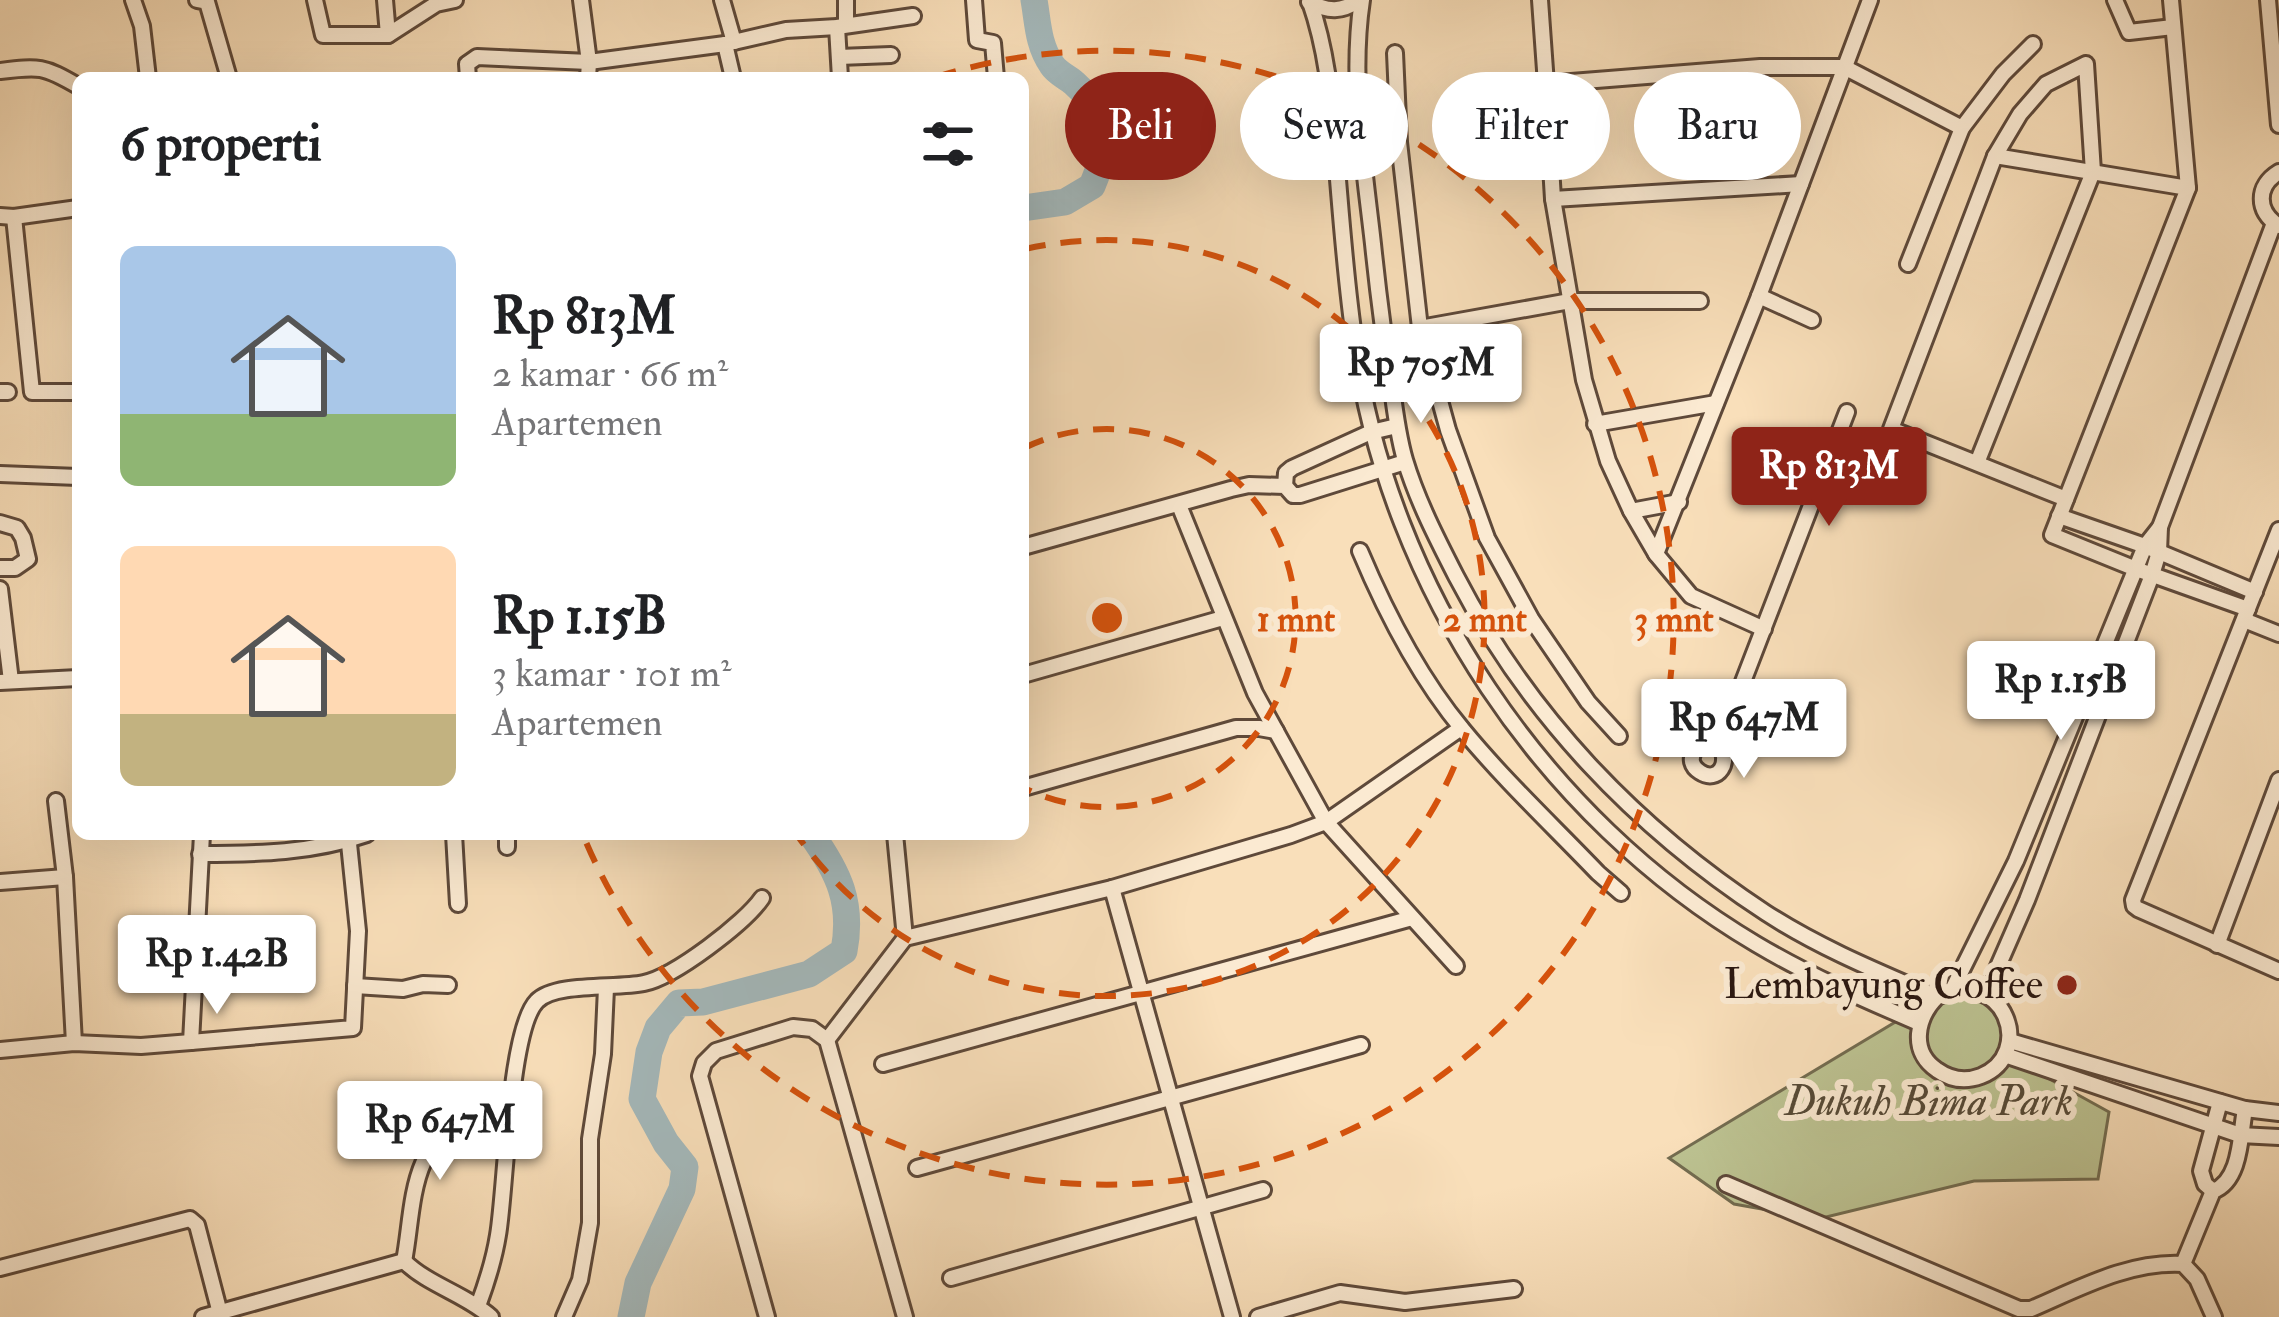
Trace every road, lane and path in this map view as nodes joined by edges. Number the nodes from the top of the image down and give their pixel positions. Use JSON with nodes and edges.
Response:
{"nodes":[{"id":1,"x":133,"y":0,"type":"edge"},
{"id":2,"x":314,"y":0,"type":"edge"},
{"id":3,"x":385,"y":0,"type":"edge"},
{"id":4,"x":455,"y":0,"type":"edge"},
{"id":5,"x":581,"y":0,"type":"edge"},
{"id":6,"x":722,"y":0,"type":"edge"},
{"id":7,"x":846,"y":0,"type":"edge"},
{"id":8,"x":974,"y":0,"type":"edge"},
{"id":9,"x":1361,"y":0,"type":"edge"},
{"id":10,"x":1540,"y":0,"type":"edge"},
{"id":11,"x":1870,"y":0,"type":"edge"},
{"id":12,"x":2115,"y":0,"type":"edge"},
{"id":13,"x":2170,"y":0,"type":"edge"},
{"id":14,"x":2268,"y":0,"type":"edge"},
{"id":15,"x":206,"y":1,"type":"edge"},
{"id":16,"x":1309,"y":1,"type":"edge"},
{"id":17,"x":913,"y":16,"type":"dead end"},
{"id":18,"x":841,"y":26,"type":"junction"},
{"id":19,"x":2173,"y":27,"type":"junction"},
{"id":20,"x":388,"y":35,"type":"junction"},
{"id":21,"x":729,"y":43,"type":"junction"},
{"id":22,"x":2033,"y":44,"type":"dead end"},
{"id":23,"x":1394,"y":53,"type":"dead end"},
{"id":24,"x":891,"y":55,"type":"dead end"},
{"id":25,"x":839,"y":58,"type":"junction"},
{"id":26,"x":1844,"y":67,"type":"junction"},
{"id":27,"x":589,"y":70,"type":"edge"},
{"id":28,"x":0,"y":71,"type":"edge"},
{"id":29,"x":147,"y":72,"type":"edge"},
{"id":30,"x":227,"y":72,"type":"edge"},
{"id":31,"x":468,"y":72,"type":"edge"},
{"id":32,"x":733,"y":72,"type":"edge"},
{"id":33,"x":840,"y":72,"type":"edge"},
{"id":34,"x":996,"y":72,"type":"edge"},
{"id":35,"x":1545,"y":72,"type":"edge"},
{"id":36,"x":1610,"y":79,"type":"edge"},
{"id":37,"x":72,"y":82,"type":"edge"},
{"id":38,"x":2279,"y":125,"type":"edge"},
{"id":39,"x":1962,"y":128,"type":"junction"},
{"id":40,"x":1995,"y":156,"type":"junction"},
{"id":41,"x":2093,"y":172,"type":"junction"},
{"id":42,"x":2279,"y":172,"type":"edge"},
{"id":43,"x":1552,"y":180,"type":"edge"},
{"id":44,"x":1801,"y":184,"type":"junction"},
{"id":45,"x":2188,"y":188,"type":"junction"},
{"id":46,"x":1553,"y":199,"type":"junction"},
{"id":47,"x":72,"y":209,"type":"edge"},
{"id":48,"x":7,"y":216,"type":"edge"},
{"id":49,"x":2276,"y":224,"type":"edge"},
{"id":50,"x":1908,"y":264,"type":"dead end"},
{"id":51,"x":1759,"y":296,"type":"junction"},
{"id":52,"x":1570,"y":301,"type":"junction"},
{"id":53,"x":1700,"y":301,"type":"dead end"},
{"id":54,"x":1812,"y":320,"type":"dead end"},
{"id":55,"x":1420,"y":328,"type":"junction"},
{"id":56,"x":72,"y":392,"type":"edge"},
{"id":57,"x":1716,"y":403,"type":"junction"},
{"id":58,"x":1847,"y":412,"type":"dead end"},
{"id":59,"x":1595,"y":424,"type":"junction"},
{"id":60,"x":1397,"y":427,"type":"junction"},
{"id":61,"x":1371,"y":432,"type":"junction"},
{"id":62,"x":1406,"y":462,"type":"junction"},
{"id":63,"x":1977,"y":464,"type":"junction"},
{"id":64,"x":1381,"y":470,"type":"junction"},
{"id":65,"x":0,"y":474,"type":"edge"},
{"id":66,"x":72,"y":476,"type":"edge"},
{"id":67,"x":1285,"y":486,"type":"junction"},
{"id":68,"x":2066,"y":499,"type":"junction"},
{"id":69,"x":1679,"y":502,"type":"junction"},
{"id":70,"x":1179,"y":505,"type":"junction"},
{"id":71,"x":1631,"y":511,"type":"junction"},
{"id":72,"x":2060,"y":516,"type":"junction"},
{"id":73,"x":0,"y":524,"type":"edge"},
{"id":74,"x":2279,"y":530,"type":"edge"},
{"id":75,"x":1029,"y":545,"type":"edge"},
{"id":76,"x":2152,"y":549,"type":"junction"},
{"id":77,"x":1360,"y":551,"type":"dead end"},
{"id":78,"x":1656,"y":554,"type":"junction"},
{"id":79,"x":0,"y":568,"type":"edge"},
{"id":80,"x":2136,"y":569,"type":"junction"},
{"id":81,"x":2152,"y":575,"type":"junction"},
{"id":82,"x":2279,"y":583,"type":"edge"},
{"id":83,"x":2258,"y":584,"type":"junction"},
{"id":84,"x":0,"y":589,"type":"edge"},
{"id":85,"x":2246,"y":614,"type":"junction"},
{"id":86,"x":1223,"y":618,"type":"junction"},
{"id":87,"x":1764,"y":629,"type":"junction"},
{"id":88,"x":2279,"y":634,"type":"edge"},
{"id":89,"x":1029,"y":673,"type":"edge"},
{"id":90,"x":72,"y":678,"type":"edge"},
{"id":91,"x":6,"y":682,"type":"edge"},
{"id":92,"x":1462,"y":728,"type":"junction"},
{"id":93,"x":1276,"y":730,"type":"junction"},
{"id":94,"x":1618,"y":736,"type":"dead end"},
{"id":95,"x":1718,"y":744,"type":"dead end"},
{"id":96,"x":2279,"y":780,"type":"edge"},
{"id":97,"x":1029,"y":786,"type":"edge"},
{"id":98,"x":56,"y":801,"type":"dead end"},
{"id":99,"x":1326,"y":822,"type":"junction"},
{"id":100,"x":201,"y":840,"type":"edge"},
{"id":101,"x":336,"y":840,"type":"edge"},
{"id":102,"x":349,"y":840,"type":"edge"},
{"id":103,"x":454,"y":840,"type":"edge"},
{"id":104,"x":896,"y":840,"type":"edge"},
{"id":105,"x":200,"y":854,"type":"junction"},
{"id":106,"x":2016,"y":861,"type":"junction"},
{"id":107,"x":1693,"y":862,"type":"junction"},
{"id":108,"x":2039,"y":869,"type":"junction"},
{"id":109,"x":64,"y":877,"type":"junction"},
{"id":110,"x":0,"y":882,"type":"edge"},
{"id":111,"x":1112,"y":888,"type":"junction"},
{"id":112,"x":1676,"y":889,"type":"junction"},
{"id":113,"x":1621,"y":893,"type":"dead end"},
{"id":114,"x":762,"y":898,"type":"dead end"},
{"id":115,"x":458,"y":904,"type":"dead end"},
{"id":116,"x":1412,"y":918,"type":"junction"},
{"id":117,"x":904,"y":938,"type":"junction"},
{"id":118,"x":2217,"y":945,"type":"junction"},
{"id":119,"x":140,"y":949,"type":"dead end"},
{"id":120,"x":197,"y":949,"type":"junction"},
{"id":121,"x":1456,"y":966,"type":"dead end"},
{"id":122,"x":2279,"y":970,"type":"edge"},
{"id":123,"x":448,"y":985,"type":"dead end"},
{"id":124,"x":355,"y":986,"type":"junction"},
{"id":125,"x":606,"y":988,"type":"junction"},
{"id":126,"x":1142,"y":993,"type":"junction"},
{"id":127,"x":1945,"y":994,"type":"junction"},
{"id":128,"x":1986,"y":994,"type":"junction"},
{"id":129,"x":1919,"y":1023,"type":"junction"},
{"id":130,"x":827,"y":1040,"type":"junction"},
{"id":131,"x":191,"y":1042,"type":"junction"},
{"id":132,"x":74,"y":1043,"type":"junction"},
{"id":133,"x":1361,"y":1046,"type":"dead end"},
{"id":134,"x":2007,"y":1048,"type":"junction"},
{"id":135,"x":0,"y":1050,"type":"edge"},
{"id":136,"x":884,"y":1064,"type":"dead end"},
{"id":137,"x":1171,"y":1098,"type":"junction"},
{"id":138,"x":2220,"y":1102,"type":"junction"},
{"id":139,"x":2245,"y":1109,"type":"junction"},
{"id":140,"x":2279,"y":1113,"type":"edge"},
{"id":141,"x":510,"y":1125,"type":"junction"},
{"id":142,"x":2214,"y":1126,"type":"junction"},
{"id":143,"x":2240,"y":1135,"type":"junction"},
{"id":144,"x":2279,"y":1137,"type":"edge"},
{"id":145,"x":916,"y":1168,"type":"dead end"},
{"id":146,"x":1726,"y":1184,"type":"dead end"},
{"id":147,"x":1263,"y":1190,"type":"dead end"},
{"id":148,"x":2212,"y":1191,"type":"junction"},
{"id":149,"x":1201,"y":1205,"type":"junction"},
{"id":150,"x":404,"y":1261,"type":"junction"},
{"id":151,"x":2183,"y":1264,"type":"junction"},
{"id":152,"x":0,"y":1268,"type":"edge"},
{"id":153,"x":951,"y":1278,"type":"dead end"},
{"id":154,"x":1514,"y":1289,"type":"dead end"},
{"id":155,"x":478,"y":1306,"type":"junction"},
{"id":156,"x":221,"y":1315,"type":"edge"},
{"id":157,"x":203,"y":1317,"type":"edge"},
{"id":158,"x":490,"y":1317,"type":"edge"},
{"id":159,"x":564,"y":1317,"type":"edge"},
{"id":160,"x":767,"y":1317,"type":"edge"},
{"id":161,"x":905,"y":1317,"type":"edge"},
{"id":162,"x":1232,"y":1317,"type":"edge"},
{"id":163,"x":1258,"y":1317,"type":"edge"},
{"id":164,"x":2214,"y":1317,"type":"edge"}],
"edges":[{"from":1,"to":29,"type":"street"},
{"from":2,"to":20,"type":"street"},
{"from":3,"to":20,"type":"street"},
{"from":4,"to":20,"type":"street"},
{"from":5,"to":27,"type":"street"},
{"from":6,"to":21,"type":"street"},
{"from":7,"to":18,"type":"street"},
{"from":8,"to":34,"type":"street"},
{"from":9,"to":16,"type":"street"},
{"from":9,"to":60,"type":"street"},
{"from":10,"to":35,"type":"street"},
{"from":11,"to":26,"type":"street"},
{"from":12,"to":19,"type":"street"},
{"from":13,"to":19,"type":"street"},
{"from":14,"to":38,"type":"street"},
{"from":15,"to":30,"type":"street"},
{"from":16,"to":61,"type":"street"},
{"from":17,"to":18,"type":"street"},
{"from":18,"to":21,"type":"street"},
{"from":18,"to":25,"type":"street"},
{"from":19,"to":45,"type":"street"},
{"from":21,"to":27,"type":"street"},
{"from":21,"to":32,"type":"street"},
{"from":22,"to":39,"type":"street"},
{"from":23,"to":55,"type":"street"},
{"from":24,"to":25,"type":"street"},
{"from":25,"to":33,"type":"street"},
{"from":26,"to":36,"type":"street"},
{"from":26,"to":39,"type":"street"},
{"from":26,"to":44,"type":"street"},
{"from":27,"to":31,"type":"street"},
{"from":28,"to":37,"type":"street"},
{"from":39,"to":50,"type":"street"},
{"from":40,"to":41,"type":"street"},
{"from":40,"to":41,"type":"street"},
{"from":40,"to":63,"type":"street"},
{"from":41,"to":45,"type":"street"},
{"from":41,"to":63,"type":"street"},
{"from":42,"to":49,"type":"street"},
{"from":43,"to":46,"type":"street"},
{"from":44,"to":46,"type":"street"},
{"from":44,"to":51,"type":"street"},
{"from":45,"to":68,"type":"street"},
{"from":46,"to":52,"type":"street"},
{"from":47,"to":48,"type":"street"},
{"from":48,"to":56,"type":"street"},
{"from":49,"to":76,"type":"street"},
{"from":51,"to":54,"type":"street"},
{"from":51,"to":57,"type":"street"},
{"from":52,"to":53,"type":"street"},
{"from":52,"to":55,"type":"street"},
{"from":52,"to":59,"type":"street"},
{"from":55,"to":94,"type":"street"},
{"from":57,"to":59,"type":"street"},
{"from":57,"to":69,"type":"street"},
{"from":58,"to":87,"type":"street"},
{"from":59,"to":71,"type":"street"},
{"from":60,"to":61,"type":"street"},
{"from":60,"to":62,"type":"street"},
{"from":61,"to":64,"type":"street"},
{"from":61,"to":67,"type":"street"},
{"from":62,"to":64,"type":"street"},
{"from":62,"to":107,"type":"street"},
{"from":63,"to":68,"type":"street"},
{"from":64,"to":67,"type":"street"},
{"from":64,"to":112,"type":"street"},
{"from":65,"to":66,"type":"street"},
{"from":67,"to":70,"type":"street"},
{"from":68,"to":72,"type":"street"},
{"from":69,"to":71,"type":"street"},
{"from":69,"to":78,"type":"street"},
{"from":70,"to":75,"type":"street"},
{"from":70,"to":86,"type":"street"},
{"from":71,"to":78,"type":"street"},
{"from":72,"to":76,"type":"street"},
{"from":72,"to":80,"type":"street"},
{"from":73,"to":79,"type":"street"},
{"from":74,"to":83,"type":"street"},
{"from":76,"to":80,"type":"street"},
{"from":76,"to":81,"type":"street"},
{"from":76,"to":83,"type":"street"},
{"from":77,"to":92,"type":"street"},
{"from":78,"to":87,"type":"street"},
{"from":80,"to":81,"type":"street"},
{"from":80,"to":106,"type":"street"},
{"from":81,"to":85,"type":"street"},
{"from":81,"to":108,"type":"street"},
{"from":82,"to":83,"type":"street"},
{"from":83,"to":85,"type":"street"},
{"from":84,"to":91,"type":"street"},
{"from":85,"to":88,"type":"street"},
{"from":85,"to":118,"type":"street"},
{"from":86,"to":89,"type":"street"},
{"from":86,"to":93,"type":"street"},
{"from":87,"to":95,"type":"street"},
{"from":90,"to":91,"type":"street"},
{"from":92,"to":99,"type":"street"},
{"from":92,"to":113,"type":"street"},
{"from":93,"to":97,"type":"street"},
{"from":93,"to":99,"type":"street"},
{"from":96,"to":118,"type":"street"},
{"from":98,"to":109,"type":"street"},
{"from":99,"to":111,"type":"street"},
{"from":99,"to":116,"type":"street"},
{"from":100,"to":105,"type":"street"},
{"from":101,"to":105,"type":"street"},
{"from":102,"to":124,"type":"street"},
{"from":103,"to":115,"type":"street"},
{"from":104,"to":117,"type":"street"},
{"from":105,"to":120,"type":"street"},
{"from":106,"to":108,"type":"street"},
{"from":106,"to":127,"type":"street"},
{"from":107,"to":112,"type":"street"},
{"from":107,"to":127,"type":"street"},
{"from":108,"to":128,"type":"street"},
{"from":109,"to":110,"type":"street"},
{"from":109,"to":132,"type":"street"},
{"from":111,"to":117,"type":"street"},
{"from":111,"to":126,"type":"street"},
{"from":112,"to":129,"type":"street"},
{"from":114,"to":125,"type":"street"},
{"from":116,"to":121,"type":"street"},
{"from":116,"to":126,"type":"street"},
{"from":117,"to":130,"type":"street"},
{"from":118,"to":122,"type":"street"},
{"from":119,"to":120,"type":"street"},
{"from":120,"to":131,"type":"street"},
{"from":123,"to":124,"type":"street"},
{"from":124,"to":131,"type":"street"},
{"from":125,"to":141,"type":"street"},
{"from":125,"to":159,"type":"street"},
{"from":126,"to":136,"type":"street"},
{"from":126,"to":137,"type":"street"},
{"from":127,"to":128,"type":"street"},
{"from":127,"to":129,"type":"street"},
{"from":128,"to":134,"type":"street"},
{"from":129,"to":134,"type":"street"},
{"from":130,"to":160,"type":"street"},
{"from":130,"to":161,"type":"street"},
{"from":131,"to":132,"type":"street"},
{"from":132,"to":135,"type":"street"},
{"from":133,"to":137,"type":"street"},
{"from":134,"to":138,"type":"street"},
{"from":134,"to":142,"type":"street"},
{"from":137,"to":145,"type":"street"},
{"from":137,"to":149,"type":"street"},
{"from":138,"to":139,"type":"street"},
{"from":138,"to":142,"type":"street"},
{"from":139,"to":140,"type":"street"},
{"from":139,"to":143,"type":"street"},
{"from":141,"to":150,"type":"street"},
{"from":141,"to":155,"type":"street"},
{"from":142,"to":143,"type":"street"},
{"from":142,"to":148,"type":"street"},
{"from":143,"to":144,"type":"street"},
{"from":143,"to":148,"type":"street"},
{"from":146,"to":151,"type":"street"},
{"from":147,"to":149,"type":"street"},
{"from":148,"to":151,"type":"street"},
{"from":149,"to":153,"type":"street"},
{"from":149,"to":162,"type":"street"},
{"from":150,"to":155,"type":"street"},
{"from":150,"to":156,"type":"street"},
{"from":151,"to":164,"type":"street"},
{"from":152,"to":156,"type":"street"},
{"from":154,"to":163,"type":"street"},
{"from":155,"to":158,"type":"street"},
{"from":156,"to":157,"type":"street"}]}
